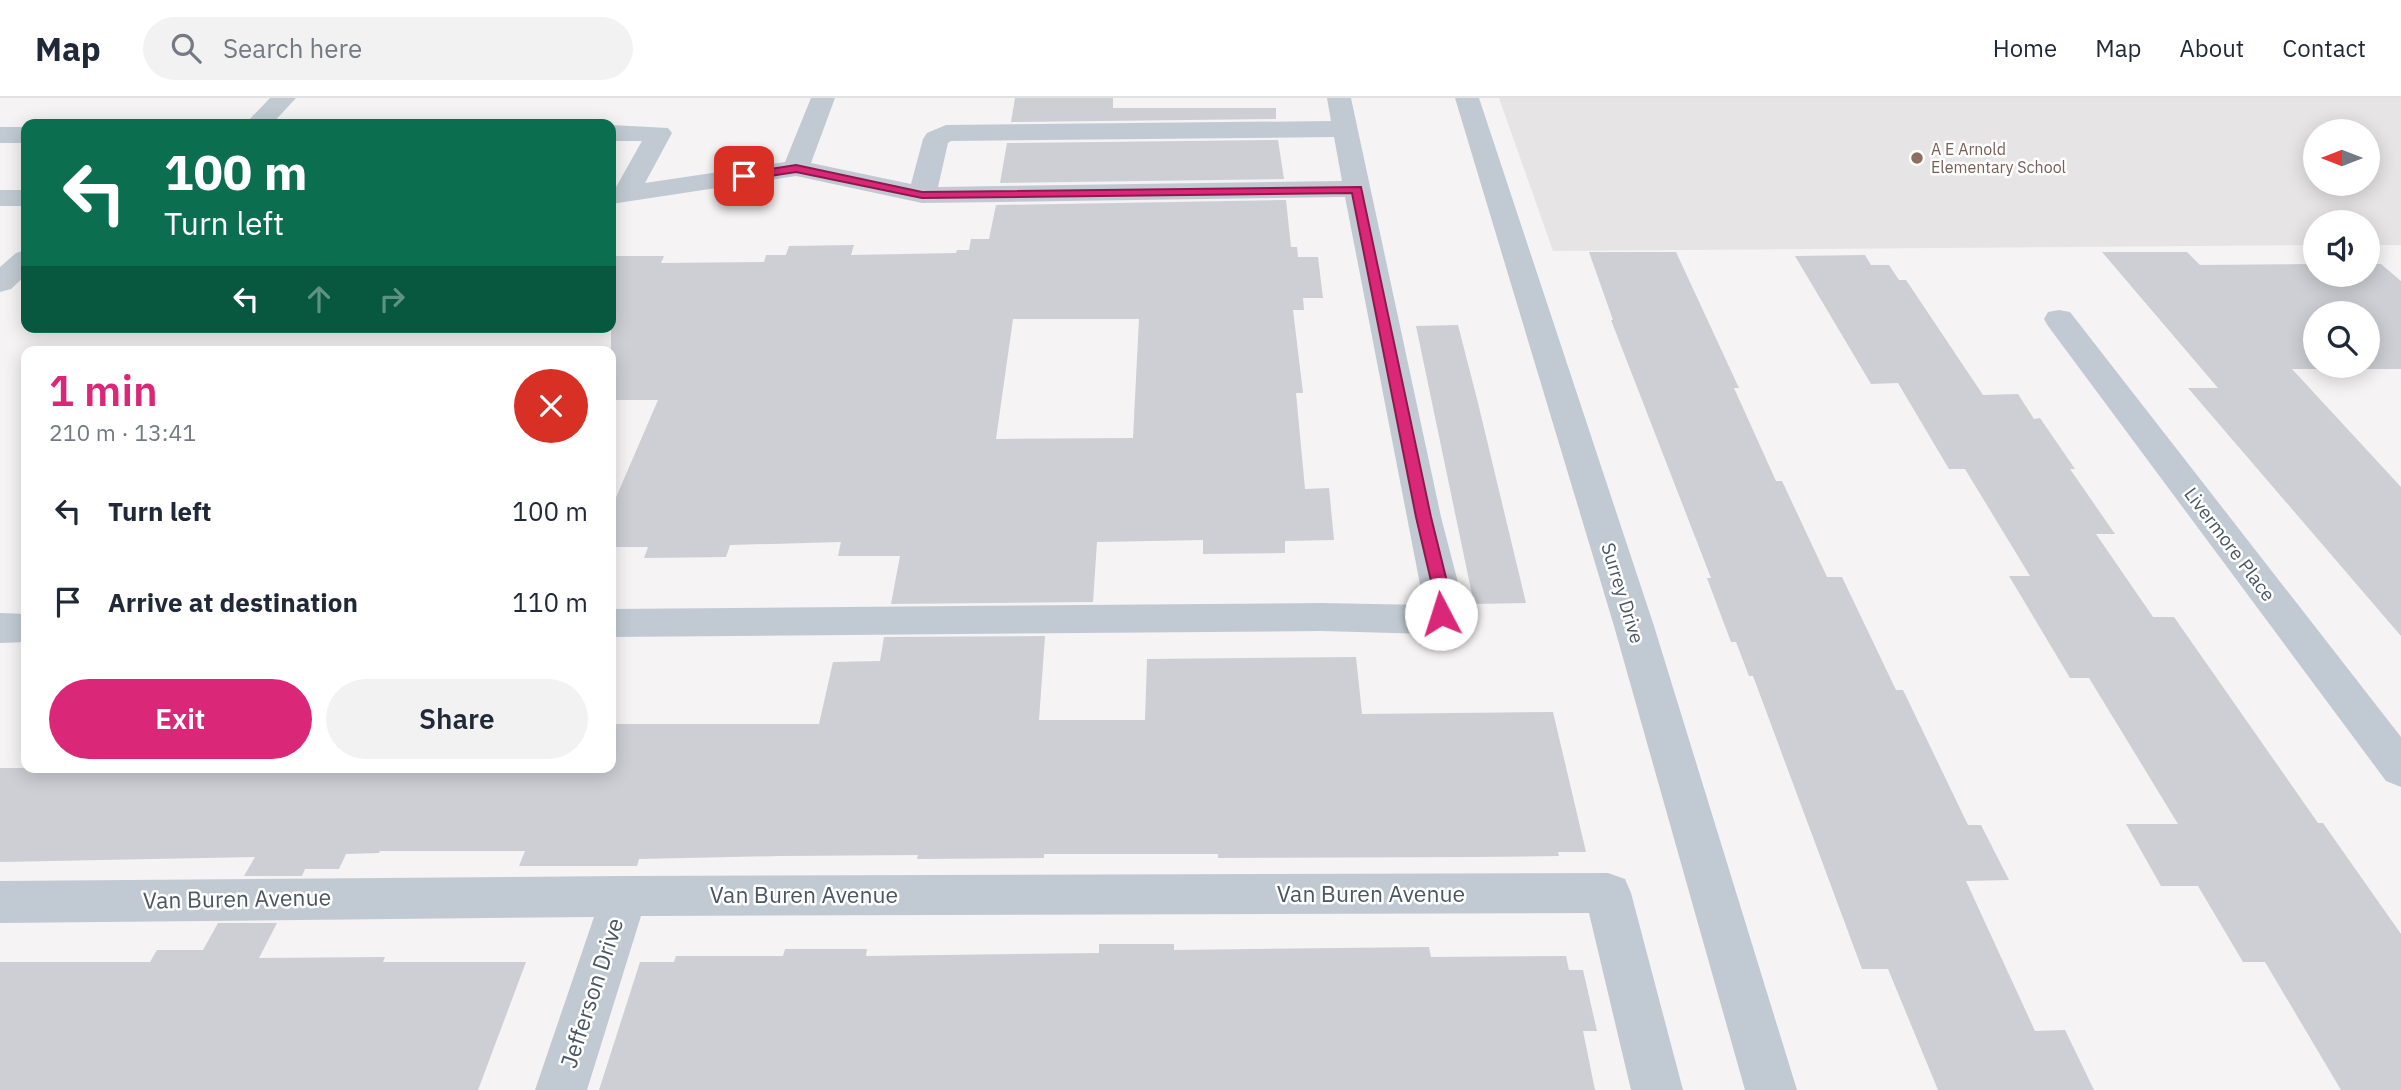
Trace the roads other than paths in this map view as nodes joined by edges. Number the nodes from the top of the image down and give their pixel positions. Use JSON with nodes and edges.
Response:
{"nodes":[{"id":1,"x":284,"y":98,"type":"edge"},
{"id":2,"x":823,"y":98,"type":"edge"},
{"id":3,"x":1467,"y":98,"type":"edge"},
{"id":4,"x":1342,"y":113,"type":"edge"},
{"id":5,"x":263,"y":119,"type":"edge"},
{"id":6,"x":616,"y":133,"type":"edge"},
{"id":7,"x":0,"y":135,"type":"edge"},
{"id":8,"x":21,"y":135,"type":"edge"},
{"id":9,"x":796,"y":168,"type":"junction"},
{"id":10,"x":1357,"y":189,"type":"junction"},
{"id":11,"x":922,"y":195,"type":"junction"},
{"id":12,"x":618,"y":196,"type":"edge"},
{"id":13,"x":0,"y":198,"type":"edge"},
{"id":14,"x":21,"y":198,"type":"edge"},
{"id":15,"x":21,"y":264,"type":"edge"},
{"id":16,"x":0,"y":283,"type":"edge"},
{"id":17,"x":2059,"y":319,"type":"dead end"},
{"id":18,"x":616,"y":623,"type":"edge"},
{"id":19,"x":0,"y":628,"type":"edge"},
{"id":20,"x":21,"y":628,"type":"edge"},
{"id":21,"x":2401,"y":769,"type":"edge"},
{"id":22,"x":624,"y":896,"type":"junction"},
{"id":23,"x":0,"y":902,"type":"edge"},
{"id":24,"x":561,"y":1090,"type":"edge"},
{"id":25,"x":1657,"y":1090,"type":"edge"},
{"id":26,"x":1772,"y":1090,"type":"edge"}],
"edges":[{"from":1,"to":5,"type":"street"},
{"from":2,"to":9,"type":"street"},
{"from":3,"to":26,"type":"street","name":"Surrey Drive"},
{"from":4,"to":10,"type":"street"},
{"from":4,"to":11,"type":"street"},
{"from":6,"to":12,"type":"street"},
{"from":7,"to":8,"type":"street"},
{"from":9,"to":11,"type":"street"},
{"from":9,"to":12,"type":"street"},
{"from":10,"to":11,"type":"street"},
{"from":10,"to":18,"type":"street"},
{"from":13,"to":14,"type":"street"},
{"from":15,"to":16,"type":"street"},
{"from":17,"to":21,"type":"street","name":"Livermore Place"},
{"from":19,"to":20,"type":"street"},
{"from":22,"to":23,"type":"street","name":"Van Buren Avenue"},
{"from":22,"to":24,"type":"street","name":"Jefferson Drive"},
{"from":22,"to":25,"type":"street","name":"Van Buren Avenue"}]}
